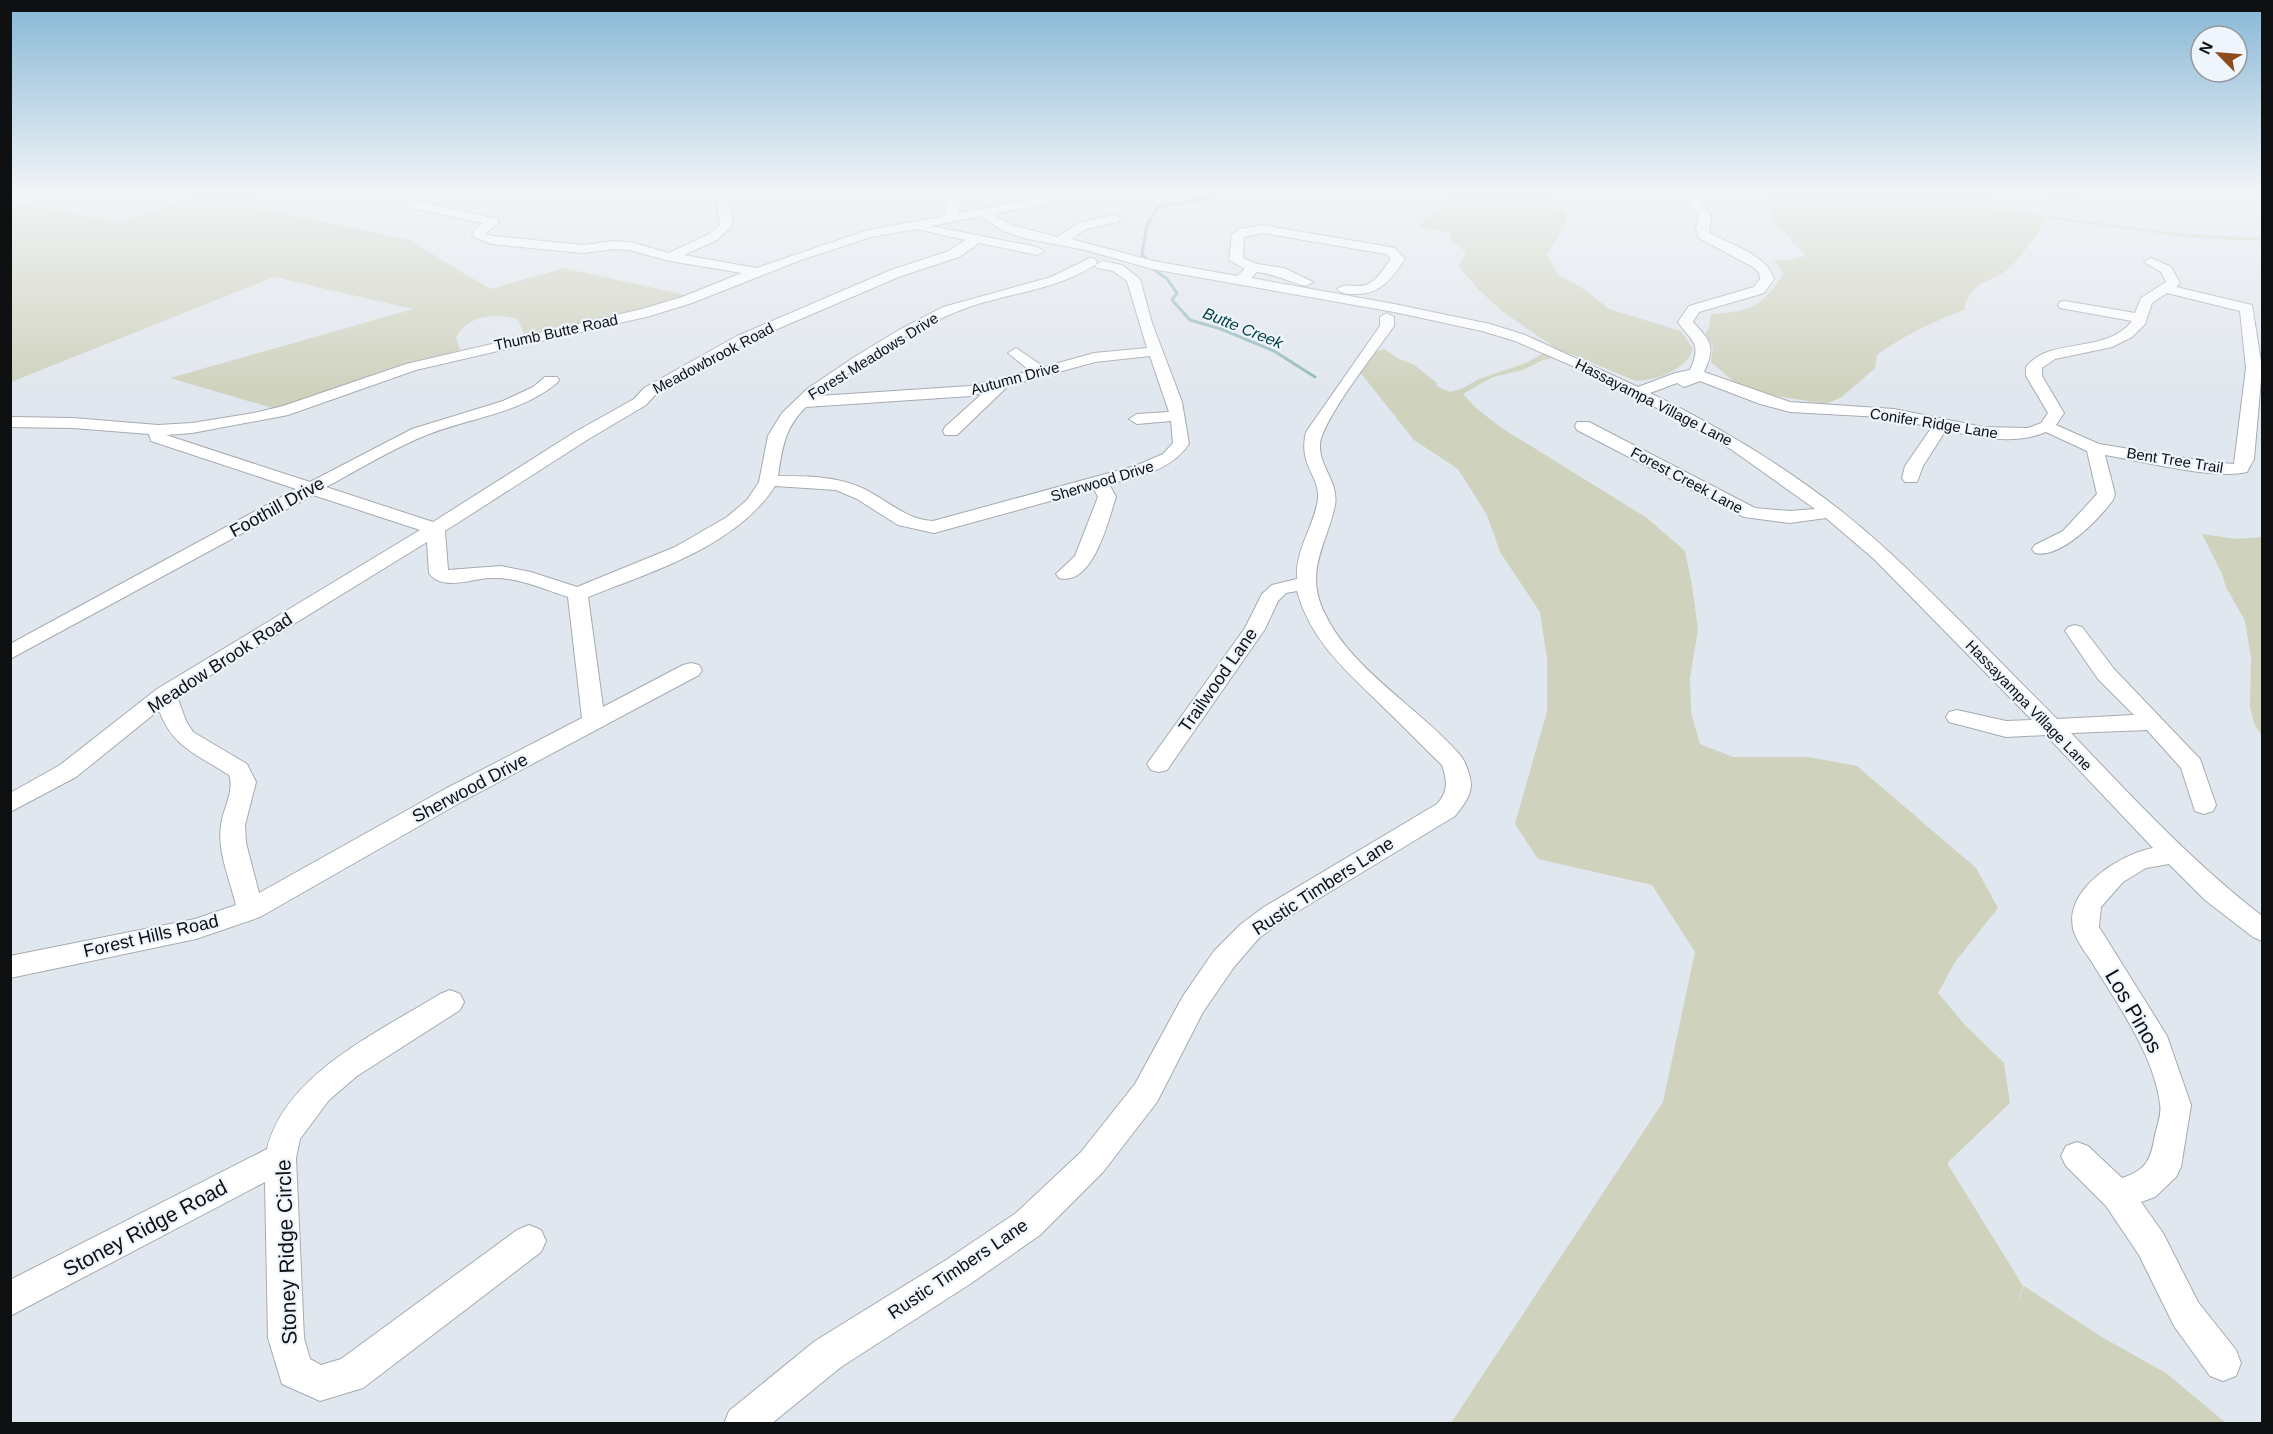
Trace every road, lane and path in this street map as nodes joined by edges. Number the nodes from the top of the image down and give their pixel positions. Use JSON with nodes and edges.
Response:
{"nodes":[{"id":1,"x":675,"y":258,"type":"edge"},
{"id":2,"x":798,"y":258,"type":"edge"},
{"id":3,"x":942,"y":258,"type":"edge"},
{"id":4,"x":1070,"y":258,"type":"edge"},
{"id":5,"x":1125,"y":258,"type":"edge"},
{"id":6,"x":1236,"y":258,"type":"edge"},
{"id":7,"x":1397,"y":258,"type":"edge"},
{"id":8,"x":1746,"y":258,"type":"edge"},
{"id":9,"x":1090,"y":262,"type":"junction"},
{"id":10,"x":2151,"y":262,"type":"dead end"},
{"id":11,"x":1254,"y":268,"type":"junction"},
{"id":12,"x":758,"y":272,"type":"junction"},
{"id":13,"x":1240,"y":281,"type":"junction"},
{"id":14,"x":2167,"y":289,"type":"junction"},
{"id":15,"x":2065,"y":305,"type":"dead end"},
{"id":16,"x":1390,"y":312,"type":"junction"},
{"id":17,"x":2140,"y":318,"type":"junction"},
{"id":18,"x":1157,"y":351,"type":"junction"},
{"id":19,"x":1016,"y":353,"type":"dead end"},
{"id":20,"x":1040,"y":371,"type":"junction"},
{"id":21,"x":1683,"y":378,"type":"junction"},
{"id":22,"x":551,"y":380,"type":"dead end"},
{"id":23,"x":1004,"y":382,"type":"junction"},
{"id":24,"x":1643,"y":394,"type":"junction"},
{"id":25,"x":801,"y":402,"type":"junction"},
{"id":26,"x":1178,"y":416,"type":"junction"},
{"id":27,"x":1137,"y":419,"type":"dead end"},
{"id":28,"x":10,"y":422,"type":"edge"},
{"id":29,"x":1942,"y":424,"type":"junction"},
{"id":30,"x":1584,"y":426,"type":"dead end"},
{"id":31,"x":2048,"y":427,"type":"junction"},
{"id":32,"x":158,"y":430,"type":"junction"},
{"id":33,"x":951,"y":430,"type":"dead end"},
{"id":34,"x":2095,"y":448,"type":"junction"},
{"id":35,"x":1911,"y":478,"type":"dead end"},
{"id":36,"x":768,"y":481,"type":"junction"},
{"id":37,"x":1099,"y":482,"type":"junction"},
{"id":38,"x":309,"y":489,"type":"junction"},
{"id":39,"x":1830,"y":512,"type":"junction"},
{"id":40,"x":435,"y":529,"type":"junction"},
{"id":41,"x":2042,"y":549,"type":"dead end"},
{"id":42,"x":1066,"y":574,"type":"dead end"},
{"id":43,"x":1306,"y":583,"type":"junction"},
{"id":44,"x":578,"y":594,"type":"junction"},
{"id":45,"x":2074,"y":630,"type":"dead end"},
{"id":46,"x":10,"y":653,"type":"edge"},
{"id":47,"x":691,"y":670,"type":"dead end"},
{"id":48,"x":165,"y":694,"type":"junction"},
{"id":49,"x":1957,"y":717,"type":"dead end"},
{"id":50,"x":594,"y":722,"type":"junction"},
{"id":51,"x":2153,"y":722,"type":"junction"},
{"id":52,"x":2053,"y":728,"type":"junction"},
{"id":53,"x":1160,"y":764,"type":"dead end"},
{"id":54,"x":10,"y":804,"type":"edge"},
{"id":55,"x":2204,"y":805,"type":"dead end"},
{"id":56,"x":2174,"y":854,"type":"junction"},
{"id":57,"x":251,"y":910,"type":"junction"},
{"id":58,"x":2262,"y":930,"type":"edge"},
{"id":59,"x":10,"y":967,"type":"edge"},
{"id":60,"x":450,"y":1002,"type":"dead end"},
{"id":61,"x":2077,"y":1156,"type":"dead end"},
{"id":62,"x":280,"y":1158,"type":"junction"},
{"id":63,"x":2117,"y":1195,"type":"junction"},
{"id":64,"x":529,"y":1241,"type":"dead end"},
{"id":65,"x":10,"y":1299,"type":"edge"},
{"id":66,"x":2223,"y":1363,"type":"dead end"},
{"id":67,"x":742,"y":1424,"type":"edge"}],
"edges":[{"from":1,"to":12,"type":"street"},
{"from":2,"to":12,"type":"street","name":"Thumb Butte Road"},
{"from":3,"to":40,"type":"street","name":"Meadowbrook Road"},
{"from":4,"to":9,"type":"street","name":"Sherwood Drive"},
{"from":5,"to":13,"type":"street","name":"Hassayampa Village Lane"},
{"from":6,"to":11,"type":"street"},
{"from":7,"to":11,"type":"street"},
{"from":8,"to":21,"type":"street"},
{"from":9,"to":18,"type":"street","name":"Sherwood Drive"},
{"from":9,"to":25,"type":"street","name":"Forest Meadows Drive"},
{"from":10,"to":14,"type":"street"},
{"from":11,"to":13,"type":"street"},
{"from":12,"to":32,"type":"street","name":"Thumb Butte Road"},
{"from":13,"to":16,"type":"street","name":"Hassayampa Village Lane"},
{"from":14,"to":17,"type":"street"},
{"from":14,"to":34,"type":"street","name":"Bent Tree Trail"},
{"from":15,"to":17,"type":"street"},
{"from":16,"to":24,"type":"street","name":"Hassayampa Village Lane"},
{"from":16,"to":43,"type":"street","name":"Rustic Timbers Lane"},
{"from":17,"to":31,"type":"street"},
{"from":18,"to":20,"type":"street","name":"Autumn Drive"},
{"from":18,"to":26,"type":"street","name":"Sherwood Drive"},
{"from":19,"to":20,"type":"street"},
{"from":20,"to":23,"type":"street","name":"Autumn Drive"},
{"from":21,"to":24,"type":"street"},
{"from":21,"to":29,"type":"street","name":"Conifer Ridge Lane"},
{"from":22,"to":38,"type":"street","name":"Foothill Drive"},
{"from":23,"to":25,"type":"street","name":"Autumn Drive"},
{"from":23,"to":33,"type":"street"},
{"from":24,"to":39,"type":"street","name":"Hassayampa Village Lane"},
{"from":25,"to":36,"type":"street","name":"Forest Meadows Drive"},
{"from":26,"to":27,"type":"street"},
{"from":26,"to":37,"type":"street","name":"Sherwood Drive"},
{"from":28,"to":32,"type":"street","name":"Thumb Butte Road"},
{"from":29,"to":31,"type":"street","name":"Conifer Ridge Lane"},
{"from":29,"to":35,"type":"street"},
{"from":30,"to":39,"type":"street","name":"Forest Creek Lane"},
{"from":31,"to":34,"type":"street","name":"Bent Tree Trail"},
{"from":32,"to":38,"type":"street"},
{"from":34,"to":41,"type":"street"},
{"from":36,"to":37,"type":"street","name":"Sherwood Drive"},
{"from":36,"to":44,"type":"street","name":"Forest Meadows Drive"},
{"from":37,"to":42,"type":"street"},
{"from":38,"to":40,"type":"street"},
{"from":38,"to":46,"type":"street","name":"Foothill Drive"},
{"from":39,"to":52,"type":"street","name":"Hassayampa Village Lane"},
{"from":40,"to":44,"type":"street"},
{"from":40,"to":48,"type":"street","name":"Meadow Brook Road"},
{"from":43,"to":53,"type":"street","name":"Trailwood Lane"},
{"from":43,"to":67,"type":"street","name":"Rustic Timbers Lane"},
{"from":44,"to":50,"type":"street"},
{"from":45,"to":51,"type":"street"},
{"from":47,"to":50,"type":"street","name":"Sherwood Drive"},
{"from":48,"to":54,"type":"street","name":"Meadow Brook Road"},
{"from":48,"to":57,"type":"street"},
{"from":49,"to":52,"type":"street"},
{"from":50,"to":57,"type":"street","name":"Sherwood Drive"},
{"from":51,"to":52,"type":"street"},
{"from":51,"to":55,"type":"street"},
{"from":52,"to":56,"type":"street","name":"Hassayampa Village Lane"},
{"from":56,"to":58,"type":"street","name":"Hassayampa Village Lane"},
{"from":56,"to":63,"type":"street","name":"Los Pinos"},
{"from":57,"to":59,"type":"street","name":"Forest Hills Road"},
{"from":60,"to":62,"type":"street","name":"Stoney Ridge Circle"},
{"from":61,"to":63,"type":"street"},
{"from":62,"to":64,"type":"street","name":"Stoney Ridge Circle"},
{"from":62,"to":65,"type":"street","name":"Stoney Ridge Road"},
{"from":63,"to":66,"type":"street"}]}
